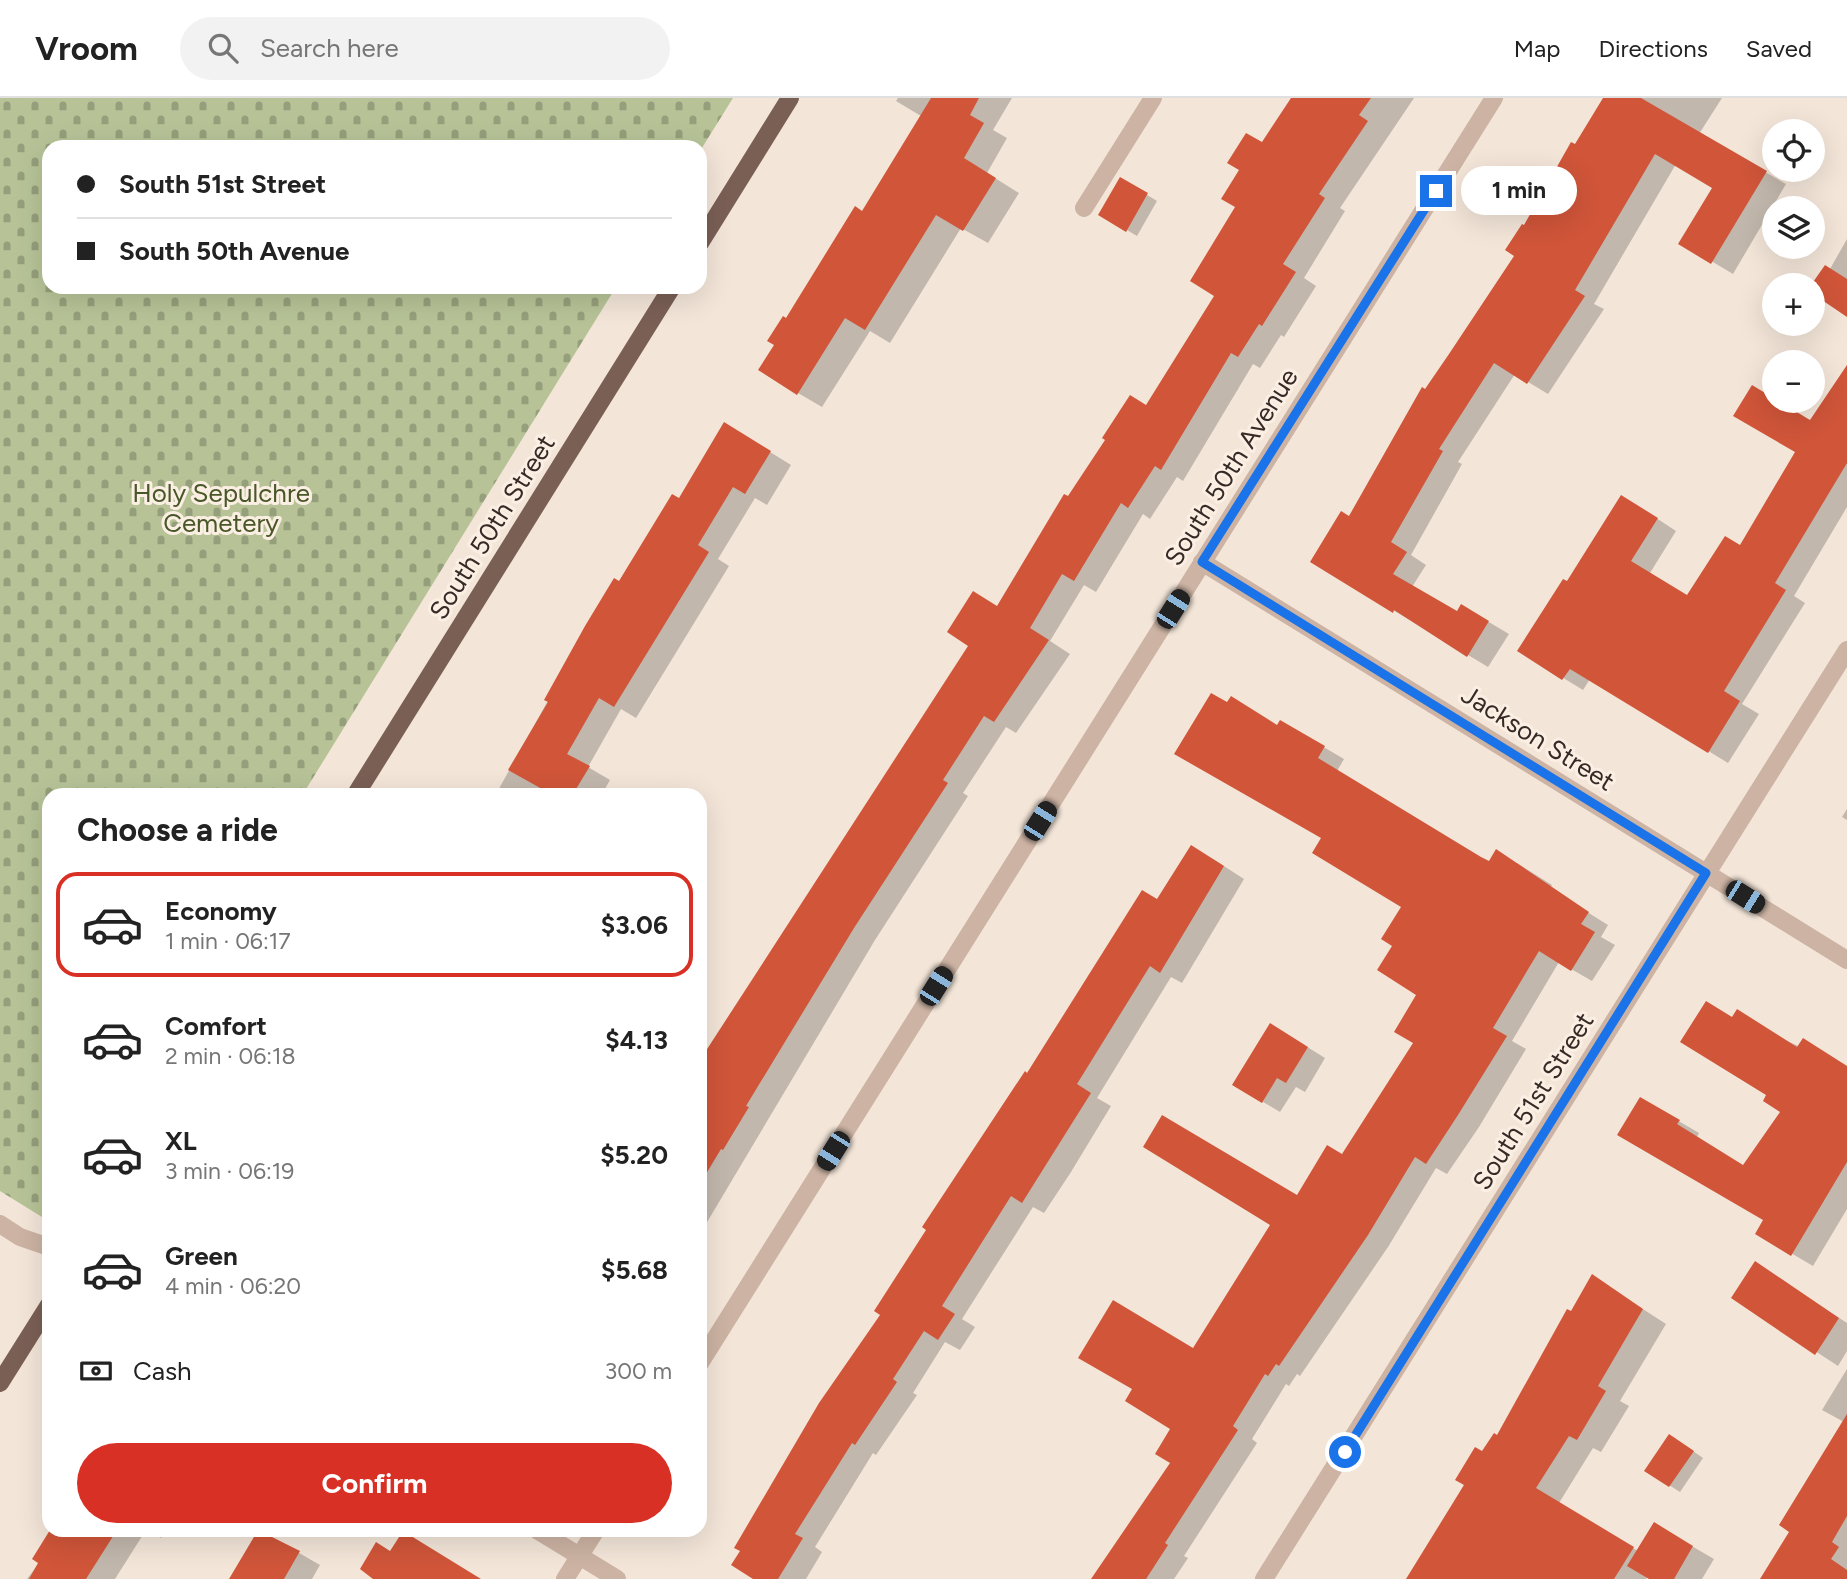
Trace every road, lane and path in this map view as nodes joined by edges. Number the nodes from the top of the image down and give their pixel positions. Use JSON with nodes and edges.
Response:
{"nodes":[{"id":1,"x":790,"y":98,"type":"edge"},
{"id":2,"x":1153,"y":98,"type":"edge"},
{"id":3,"x":1494,"y":98,"type":"edge"},
{"id":4,"x":1084,"y":208,"type":"dead end"},
{"id":5,"x":707,"y":232,"type":"edge"},
{"id":6,"x":669,"y":294,"type":"edge"},
{"id":7,"x":1202,"y":562,"type":"junction"},
{"id":8,"x":1847,"y":650,"type":"edge"},
{"id":9,"x":360,"y":788,"type":"edge"},
{"id":10,"x":1706,"y":873,"type":"junction"},
{"id":11,"x":1847,"y":960,"type":"edge"},
{"id":12,"x":0,"y":1224,"type":"edge"},
{"id":13,"x":42,"y":1245,"type":"edge"},
{"id":14,"x":42,"y":1315,"type":"edge"},
{"id":15,"x":707,"y":1352,"type":"edge"},
{"id":16,"x":0,"y":1383,"type":"edge"},
{"id":17,"x":548,"y":1537,"type":"edge"},
{"id":18,"x":591,"y":1537,"type":"edge"},
{"id":19,"x":579,"y":1556,"type":"junction"},
{"id":20,"x":565,"y":1579,"type":"edge"},
{"id":21,"x":617,"y":1579,"type":"edge"},
{"id":22,"x":1264,"y":1579,"type":"edge"}],
"edges":[{"from":1,"to":5,"type":"main road"},
{"from":2,"to":4,"type":"street"},
{"from":3,"to":7,"type":"street","name":"South 50th Avenue"},
{"from":6,"to":9,"type":"main road","name":"South 50th Street"},
{"from":7,"to":10,"type":"street","name":"Jackson Street"},
{"from":7,"to":15,"type":"street","name":"South 50th Avenue"},
{"from":8,"to":10,"type":"street","name":"South 51st Street"},
{"from":10,"to":11,"type":"street","name":"Jackson Street"},
{"from":10,"to":22,"type":"street","name":"South 51st Street"},
{"from":12,"to":13,"type":"street"},
{"from":14,"to":16,"type":"main road"},
{"from":17,"to":19,"type":"street"},
{"from":18,"to":19,"type":"street"},
{"from":19,"to":20,"type":"street"},
{"from":19,"to":21,"type":"street"}]}
